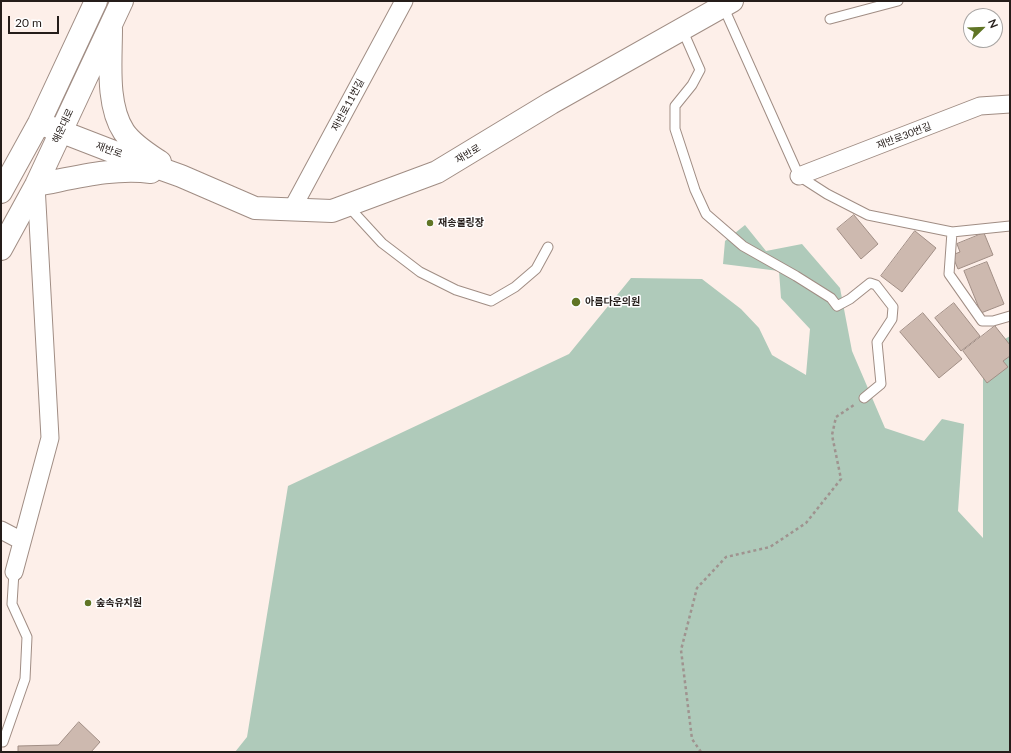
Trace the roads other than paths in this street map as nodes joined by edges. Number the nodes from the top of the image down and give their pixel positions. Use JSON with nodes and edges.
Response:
{"nodes":[{"id":1,"x":96,"y":1,"type":"edge"},
{"id":2,"x":122,"y":1,"type":"edge"},
{"id":3,"x":404,"y":1,"type":"edge"},
{"id":4,"x":898,"y":1,"type":"edge"},
{"id":5,"x":727,"y":3,"type":"edge"},
{"id":6,"x":830,"y":19,"type":"dead end"},
{"id":7,"x":111,"y":23,"type":"junction"},
{"id":8,"x":682,"y":29,"type":"junction"},
{"id":9,"x":1010,"y":104,"type":"edge"},
{"id":10,"x":39,"y":123,"type":"junction"},
{"id":11,"x":61,"y":132,"type":"junction"},
{"id":12,"x":181,"y":176,"type":"junction"},
{"id":13,"x":799,"y":176,"type":"junction"},
{"id":14,"x":36,"y":185,"type":"junction"},
{"id":15,"x":1,"y":192,"type":"edge"},
{"id":16,"x":347,"y":205,"type":"junction"},
{"id":17,"x":292,"y":209,"type":"junction"},
{"id":18,"x":1010,"y":226,"type":"edge"},
{"id":19,"x":952,"y":232,"type":"junction"},
{"id":20,"x":548,"y":247,"type":"dead end"},
{"id":21,"x":1,"y":249,"type":"edge"},
{"id":22,"x":1010,"y":316,"type":"edge"},
{"id":23,"x":864,"y":398,"type":"road end"},
{"id":24,"x":1,"y":530,"type":"edge"},
{"id":25,"x":22,"y":541,"type":"junction"},
{"id":26,"x":14,"y":572,"type":"joint"},
{"id":27,"x":3,"y":742,"type":"dead end"}],
"edges":[{"from":1,"to":10,"type":"main road"},
{"from":2,"to":7,"type":"main road","name":"해운대로"},
{"from":3,"to":17,"type":"street","name":"재반로11번길"},
{"from":4,"to":6,"type":"lane"},
{"from":5,"to":8,"type":"main road","name":"재반로"},
{"from":5,"to":13,"type":"lane"},
{"from":7,"to":11,"type":"main road","name":"해운대로"},
{"from":7,"to":12,"type":"main road"},
{"from":8,"to":16,"type":"main road","name":"재반로"},
{"from":8,"to":23,"type":"lane"},
{"from":9,"to":13,"type":"street","name":"재반로30번길"},
{"from":10,"to":11,"type":"main road","name":"재반로"},
{"from":10,"to":15,"type":"main road"},
{"from":11,"to":12,"type":"main road","name":"재반로"},
{"from":11,"to":14,"type":"main road","name":"해운대로"},
{"from":12,"to":14,"type":"main road","name":"재반로"},
{"from":12,"to":17,"type":"main road","name":"재반로"},
{"from":13,"to":19,"type":"lane"},
{"from":14,"to":21,"type":"main road","name":"해운대로"},
{"from":14,"to":25,"type":"street"},
{"from":16,"to":17,"type":"main road","name":"재반로"},
{"from":16,"to":20,"type":"lane"},
{"from":18,"to":19,"type":"lane"},
{"from":19,"to":22,"type":"lane"},
{"from":24,"to":25,"type":"street"},
{"from":25,"to":26,"type":"street"},
{"from":26,"to":27,"type":"lane"}]}
